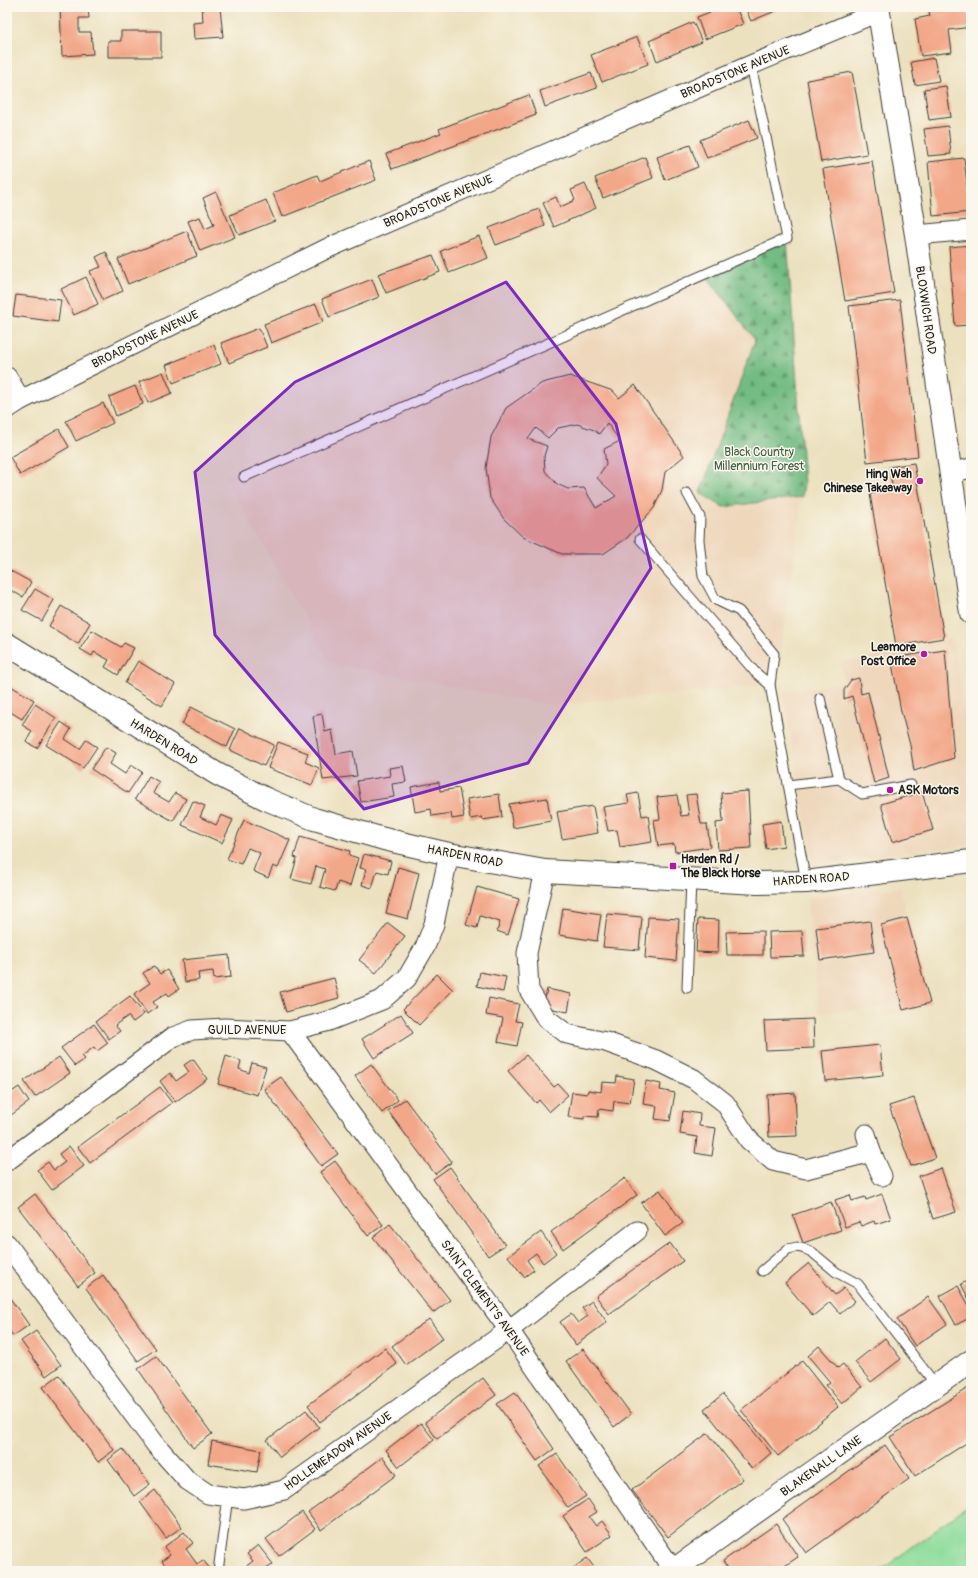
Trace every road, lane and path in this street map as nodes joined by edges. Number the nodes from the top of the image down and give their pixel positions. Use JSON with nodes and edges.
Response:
{"nodes":[{"id":1,"x":878,"y":10,"type":"edge"},
{"id":2,"x":751,"y":65,"type":"junction"},
{"id":3,"x":971,"y":230,"type":"edge"},
{"id":4,"x":916,"y":235,"type":"junction"},
{"id":5,"x":7,"y":377,"type":"edge"},
{"id":6,"x":14,"y":404,"type":"edge"},
{"id":7,"x":971,"y":468,"type":"edge"},
{"id":8,"x":950,"y":473,"type":"junction"},
{"id":9,"x":244,"y":477,"type":"dead end"},
{"id":10,"x":687,"y":493,"type":"dead end"},
{"id":11,"x":640,"y":539,"type":"dead end"},
{"id":12,"x":971,"y":613,"type":"edge"},
{"id":13,"x":7,"y":644,"type":"edge"},
{"id":14,"x":770,"y":685,"type":"junction"},
{"id":15,"x":820,"y":698,"type":"dead end"},
{"id":16,"x":839,"y":779,"type":"junction"},
{"id":17,"x":788,"y":785,"type":"junction"},
{"id":18,"x":911,"y":785,"type":"dead end"},
{"id":19,"x":449,"y":854,"type":"junction"},
{"id":20,"x":971,"y":861,"type":"edge"},
{"id":21,"x":546,"y":871,"type":"junction"},
{"id":22,"x":691,"y":879,"type":"junction"},
{"id":23,"x":806,"y":882,"type":"junction"},
{"id":24,"x":687,"y":988,"type":"dead end"},
{"id":25,"x":290,"y":1031,"type":"junction"},
{"id":26,"x":866,"y":1134,"type":"dead end"},
{"id":27,"x":871,"y":1152,"type":"junction"},
{"id":28,"x":7,"y":1161,"type":"edge"},
{"id":29,"x":882,"y":1176,"type":"dead end"},
{"id":30,"x":637,"y":1231,"type":"dead end"},
{"id":31,"x":7,"y":1244,"type":"edge"},
{"id":32,"x":762,"y":1271,"type":"dead end"},
{"id":33,"x":509,"y":1330,"type":"junction"},
{"id":34,"x":971,"y":1361,"type":"edge"},
{"id":35,"x":936,"y":1385,"type":"junction"},
{"id":36,"x":228,"y":1497,"type":"junction"},
{"id":37,"x":218,"y":1571,"type":"edge"},
{"id":38,"x":672,"y":1571,"type":"edge"}],
"edges":[{"from":1,"to":2,"type":"street","name":"BROADSTONE AVENUE"},
{"from":1,"to":4,"type":"street","name":"BLOXWICH ROAD"},
{"from":2,"to":6,"type":"street","name":"BROADSTONE AVENUE"},
{"from":2,"to":9,"type":"lane"},
{"from":3,"to":4,"type":"street"},
{"from":4,"to":8,"type":"street","name":"BLOXWICH ROAD"},
{"from":5,"to":6,"type":"street"},
{"from":7,"to":8,"type":"street"},
{"from":8,"to":12,"type":"street","name":"BLOXWICH ROAD"},
{"from":10,"to":14,"type":"lane"},
{"from":11,"to":14,"type":"lane"},
{"from":13,"to":19,"type":"street","name":"HARDEN ROAD"},
{"from":14,"to":17,"type":"lane"},
{"from":15,"to":16,"type":"lane"},
{"from":16,"to":17,"type":"lane"},
{"from":16,"to":18,"type":"lane"},
{"from":17,"to":23,"type":"lane"},
{"from":19,"to":21,"type":"street","name":"HARDEN ROAD"},
{"from":19,"to":25,"type":"street","name":"GUILD AVENUE"},
{"from":20,"to":23,"type":"street","name":"HARDEN ROAD"},
{"from":21,"to":22,"type":"street","name":"HARDEN ROAD"},
{"from":21,"to":27,"type":"street"},
{"from":22,"to":23,"type":"street","name":"HARDEN ROAD"},
{"from":22,"to":24,"type":"lane"},
{"from":25,"to":28,"type":"street","name":"GUILD AVENUE"},
{"from":25,"to":33,"type":"street","name":"SAINT CLEMENT'S AVENUE"},
{"from":26,"to":27,"type":"street"},
{"from":27,"to":29,"type":"street"},
{"from":30,"to":33,"type":"street","name":"HOLLEMEADOW AVENUE"},
{"from":31,"to":36,"type":"street","name":"HOLLEMEADOW AVENUE"},
{"from":32,"to":35,"type":"lane"},
{"from":33,"to":36,"type":"street","name":"HOLLEMEADOW AVENUE"},
{"from":33,"to":38,"type":"street","name":"SAINT CLEMENT'S AVENUE"},
{"from":34,"to":35,"type":"street","name":"BLAKENALL LANE"},
{"from":35,"to":38,"type":"street","name":"BLAKENALL LANE"},
{"from":36,"to":37,"type":"lane"}]}
